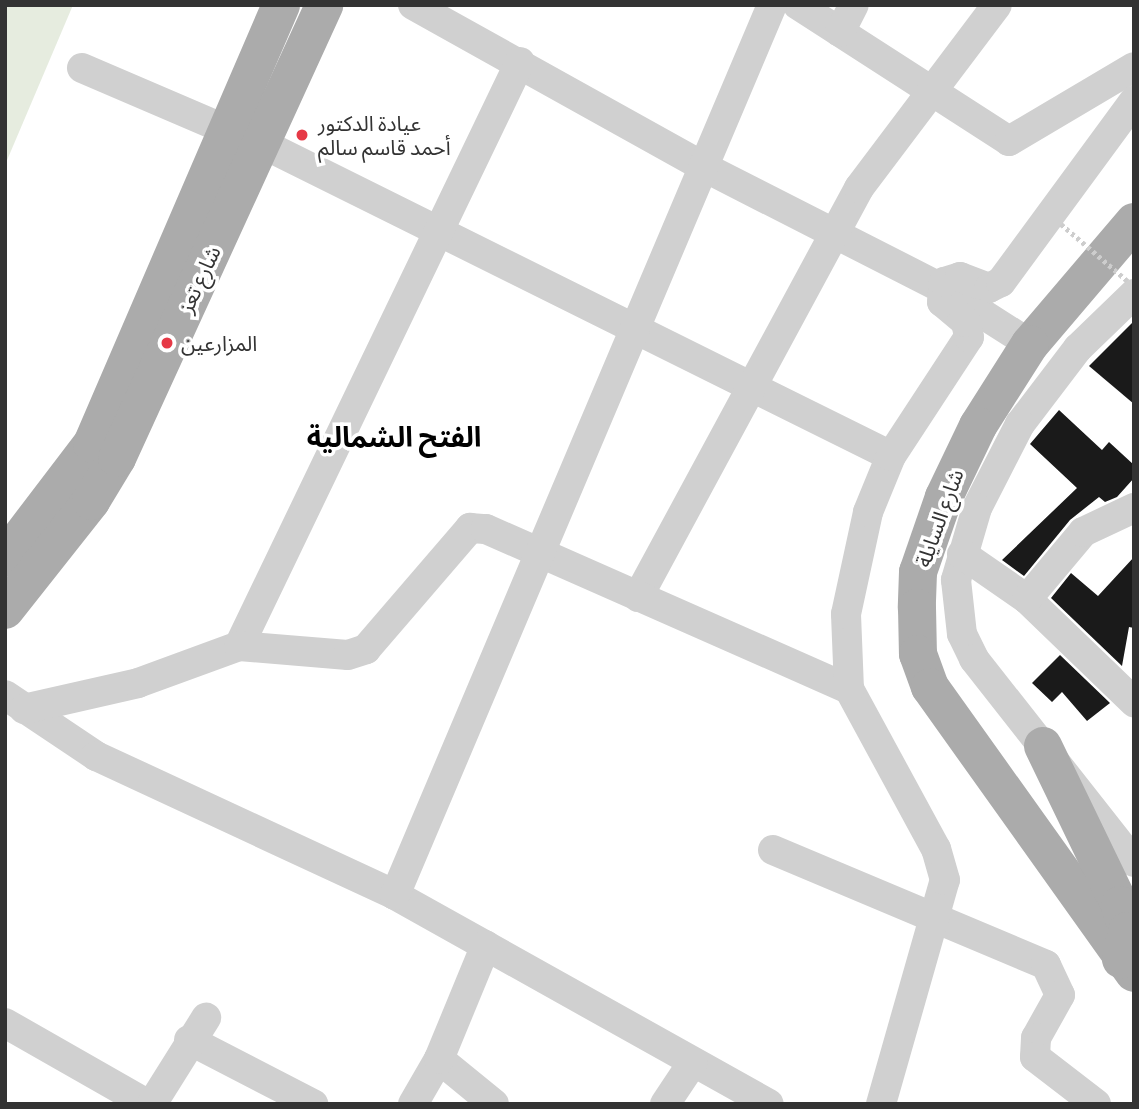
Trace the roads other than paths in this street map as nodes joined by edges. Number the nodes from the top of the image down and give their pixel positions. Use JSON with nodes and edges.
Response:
{"nodes":[{"id":1,"x":281,"y":5,"type":"edge"},
{"id":2,"x":324,"y":5,"type":"edge"},
{"id":3,"x":413,"y":5,"type":"edge"},
{"id":4,"x":772,"y":5,"type":"edge"},
{"id":5,"x":798,"y":5,"type":"edge"},
{"id":6,"x":854,"y":5,"type":"edge"},
{"id":7,"x":997,"y":5,"type":"edge"},
{"id":8,"x":840,"y":32,"type":"junction"},
{"id":9,"x":520,"y":62,"type":"junction"},
{"id":10,"x":1134,"y":66,"type":"edge"},
{"id":11,"x":82,"y":68,"type":"dead end"},
{"id":12,"x":934,"y":91,"type":"junction"},
{"id":13,"x":1134,"y":101,"type":"edge"},
{"id":14,"x":244,"y":136,"type":"junction"},
{"id":15,"x":706,"y":168,"type":"junction"},
{"id":16,"x":1134,"y":222,"type":"edge"},
{"id":17,"x":439,"y":229,"type":"junction"},
{"id":18,"x":835,"y":233,"type":"junction"},
{"id":19,"x":942,"y":288,"type":"junction"},
{"id":20,"x":1132,"y":288,"type":"edge"},
{"id":21,"x":634,"y":325,"type":"junction"},
{"id":22,"x":1030,"y":344,"type":"junction"},
{"id":23,"x":753,"y":384,"type":"junction"},
{"id":24,"x":105,"y":451,"type":"junction"},
{"id":25,"x":891,"y":456,"type":"junction"},
{"id":26,"x":1134,"y":508,"type":"edge"},
{"id":27,"x":537,"y":552,"type":"junction"},
{"id":28,"x":962,"y":554,"type":"junction"},
{"id":29,"x":5,"y":558,"type":"edge"},
{"id":30,"x":638,"y":597,"type":"junction"},
{"id":31,"x":1027,"y":599,"type":"junction"},
{"id":32,"x":5,"y":610,"type":"edge"},
{"id":33,"x":239,"y":646,"type":"junction"},
{"id":34,"x":849,"y":689,"type":"junction"},
{"id":35,"x":15,"y":702,"type":"edge"},
{"id":36,"x":1134,"y":702,"type":"edge"},
{"id":37,"x":1044,"y":746,"type":"junction"},
{"id":38,"x":773,"y":850,"type":"dead end"},
{"id":39,"x":1134,"y":862,"type":"edge"},
{"id":40,"x":395,"y":895,"type":"junction"},
{"id":41,"x":937,"y":920,"type":"junction"},
{"id":42,"x":486,"y":945,"type":"junction"},
{"id":43,"x":1128,"y":966,"type":"edge"},
{"id":44,"x":5,"y":1023,"type":"edge"},
{"id":45,"x":439,"y":1059,"type":"junction"},
{"id":46,"x":693,"y":1062,"type":"junction"},
{"id":47,"x":109,"y":1095,"type":"edge"},
{"id":48,"x":150,"y":1104,"type":"edge"},
{"id":49,"x":313,"y":1104,"type":"edge"},
{"id":50,"x":413,"y":1104,"type":"edge"},
{"id":51,"x":494,"y":1104,"type":"edge"},
{"id":52,"x":665,"y":1104,"type":"edge"},
{"id":53,"x":769,"y":1104,"type":"edge"},
{"id":54,"x":881,"y":1104,"type":"edge"},
{"id":55,"x":1096,"y":1104,"type":"edge"}],
"edges":[{"from":1,"to":14,"type":"main road","name":"شارع تعز"},
{"from":2,"to":14,"type":"main road","name":"شارع تعز"},
{"from":3,"to":9,"type":"street"},
{"from":4,"to":15,"type":"street"},
{"from":5,"to":8,"type":"street"},
{"from":6,"to":8,"type":"street"},
{"from":7,"to":12,"type":"street"},
{"from":8,"to":12,"type":"street"},
{"from":9,"to":15,"type":"street"},
{"from":9,"to":17,"type":"street"},
{"from":10,"to":12,"type":"street"},
{"from":11,"to":14,"type":"street"},
{"from":12,"to":18,"type":"street"},
{"from":13,"to":19,"type":"street"},
{"from":14,"to":17,"type":"street"},
{"from":14,"to":24,"type":"main road","name":"شارع تعز"},
{"from":15,"to":18,"type":"street"},
{"from":15,"to":21,"type":"street"},
{"from":16,"to":22,"type":"main road","name":"شارع السايلة"},
{"from":17,"to":21,"type":"street"},
{"from":17,"to":33,"type":"street"},
{"from":18,"to":19,"type":"street"},
{"from":18,"to":23,"type":"street"},
{"from":19,"to":22,"type":"street"},
{"from":19,"to":25,"type":"street"},
{"from":20,"to":28,"type":"street"},
{"from":21,"to":23,"type":"street"},
{"from":21,"to":27,"type":"street"},
{"from":22,"to":43,"type":"main road","name":"شارع السايلة"},
{"from":23,"to":25,"type":"street"},
{"from":23,"to":30,"type":"street"},
{"from":24,"to":29,"type":"main road","name":"شارع تعز"},
{"from":24,"to":32,"type":"main road","name":"شارع تعز"},
{"from":25,"to":34,"type":"street"},
{"from":26,"to":31,"type":"street"},
{"from":27,"to":30,"type":"street"},
{"from":27,"to":33,"type":"street"},
{"from":27,"to":40,"type":"street"},
{"from":28,"to":31,"type":"street"},
{"from":28,"to":37,"type":"street"},
{"from":30,"to":34,"type":"street"},
{"from":31,"to":36,"type":"street"},
{"from":33,"to":35,"type":"street"},
{"from":34,"to":41,"type":"street"},
{"from":35,"to":40,"type":"street"},
{"from":37,"to":39,"type":"street"},
{"from":37,"to":43,"type":"main road"},
{"from":38,"to":41,"type":"street"},
{"from":40,"to":42,"type":"street"},
{"from":41,"to":54,"type":"street"},
{"from":41,"to":55,"type":"street"},
{"from":42,"to":45,"type":"street"},
{"from":42,"to":46,"type":"street"},
{"from":44,"to":47,"type":"street"},
{"from":45,"to":50,"type":"street"},
{"from":45,"to":51,"type":"street"},
{"from":46,"to":52,"type":"street"},
{"from":46,"to":53,"type":"street"},
{"from":47,"to":48,"type":"street"},
{"from":48,"to":49,"type":"street"}]}
